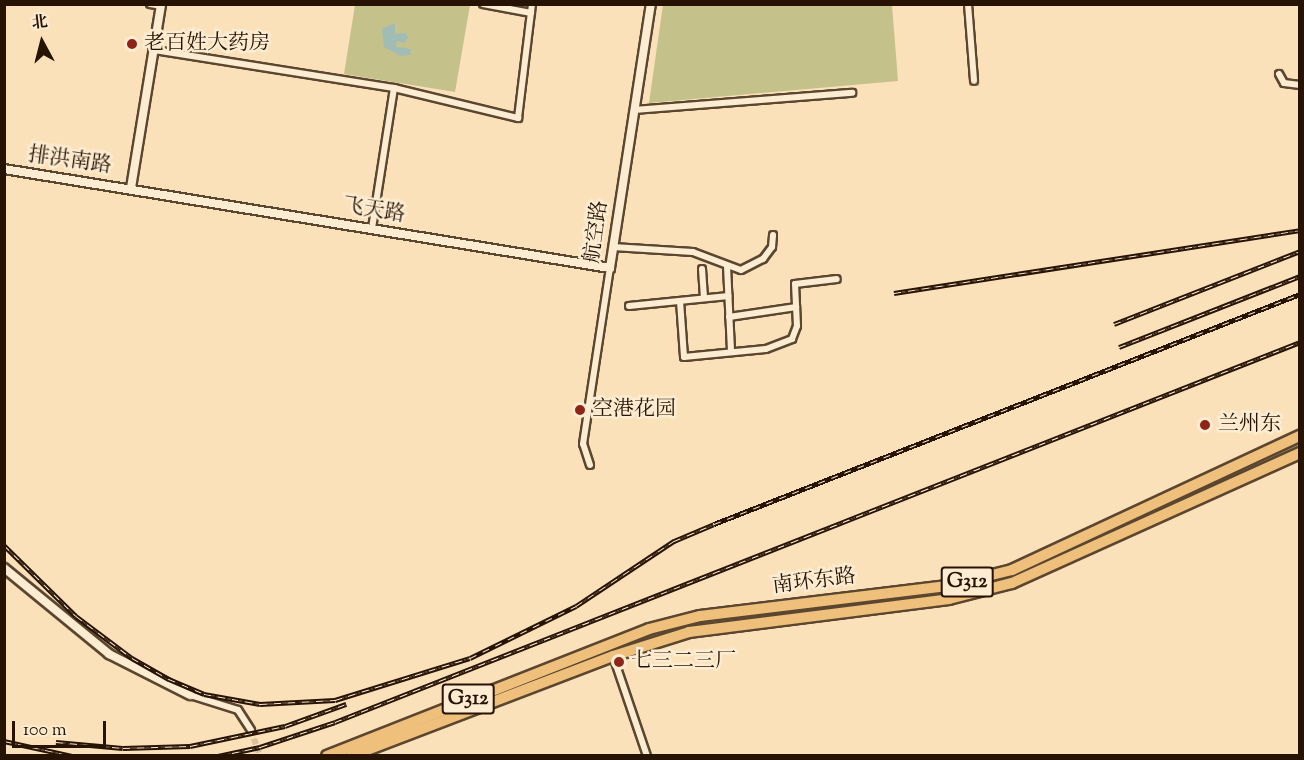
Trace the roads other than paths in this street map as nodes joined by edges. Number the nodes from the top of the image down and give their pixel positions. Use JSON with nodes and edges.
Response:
{"nodes":[{"id":1,"x":150,"y":4,"type":"edge"},
{"id":2,"x":483,"y":4,"type":"edge"},
{"id":3,"x":532,"y":4,"type":"edge"},
{"id":4,"x":651,"y":4,"type":"edge"},
{"id":5,"x":968,"y":4,"type":"edge"},
{"id":6,"x":161,"y":5,"type":"edge"},
{"id":7,"x":531,"y":13,"type":"junction"},
{"id":8,"x":154,"y":50,"type":"junction"},
{"id":9,"x":1279,"y":74,"type":"dead end"},
{"id":10,"x":974,"y":81,"type":"dead end"},
{"id":11,"x":1299,"y":85,"type":"edge"},
{"id":12,"x":394,"y":88,"type":"junction"},
{"id":13,"x":852,"y":93,"type":"dead end"},
{"id":14,"x":634,"y":110,"type":"junction"},
{"id":15,"x":4,"y":169,"type":"edge"},
{"id":16,"x":131,"y":188,"type":"junction"},
{"id":17,"x":372,"y":229,"type":"junction"},
{"id":18,"x":773,"y":235,"type":"dead end"},
{"id":19,"x":614,"y":247,"type":"junction"},
{"id":20,"x":727,"y":266,"type":"junction"},
{"id":21,"x":610,"y":268,"type":"junction"},
{"id":22,"x":702,"y":268,"type":"dead end"},
{"id":23,"x":837,"y":279,"type":"dead end"},
{"id":24,"x":729,"y":296,"type":"junction"},
{"id":25,"x":704,"y":298,"type":"junction"},
{"id":26,"x":680,"y":301,"type":"junction"},
{"id":27,"x":629,"y":306,"type":"dead end"},
{"id":28,"x":796,"y":307,"type":"junction"},
{"id":29,"x":729,"y":317,"type":"junction"},
{"id":30,"x":731,"y":352,"type":"junction"},
{"id":31,"x":1299,"y":436,"type":"edge"},
{"id":32,"x":1299,"y":453,"type":"edge"},
{"id":33,"x":1259,"y":456,"type":"junction"},
{"id":34,"x":590,"y":465,"type":"dead end"},
{"id":35,"x":1266,"y":470,"type":"junction"},
{"id":36,"x":4,"y":568,"type":"edge"},
{"id":37,"x":610,"y":643,"type":"junction"},
{"id":38,"x":613,"y":656,"type":"junction"},
{"id":39,"x":190,"y":694,"type":"joint"},
{"id":40,"x":251,"y":730,"type":"tunnel mouth"},
{"id":41,"x":327,"y":756,"type":"edge"},
{"id":42,"x":351,"y":756,"type":"edge"},
{"id":43,"x":647,"y":756,"type":"edge"}],
"edges":[{"from":1,"to":6,"type":"street"},
{"from":2,"to":7,"type":"street"},
{"from":3,"to":7,"type":"street"},
{"from":4,"to":14,"type":"street","name":"航空路"},
{"from":5,"to":10,"type":"street"},
{"from":6,"to":8,"type":"street"},
{"from":7,"to":12,"type":"street"},
{"from":8,"to":12,"type":"street"},
{"from":8,"to":16,"type":"street"},
{"from":9,"to":11,"type":"street"},
{"from":12,"to":17,"type":"street"},
{"from":13,"to":14,"type":"street"},
{"from":14,"to":19,"type":"street","name":"航空路"},
{"from":15,"to":16,"type":"street","name":"排洪南路"},
{"from":16,"to":17,"type":"street","name":"飞天路"},
{"from":17,"to":21,"type":"street","name":"飞天路"},
{"from":18,"to":20,"type":"street"},
{"from":19,"to":20,"type":"street"},
{"from":19,"to":21,"type":"street","name":"航空路"},
{"from":20,"to":24,"type":"street"},
{"from":21,"to":34,"type":"street","name":"航空路"},
{"from":22,"to":25,"type":"street"},
{"from":23,"to":28,"type":"street"},
{"from":24,"to":25,"type":"street"},
{"from":24,"to":29,"type":"street"},
{"from":25,"to":26,"type":"street"},
{"from":26,"to":27,"type":"street"},
{"from":26,"to":30,"type":"street"},
{"from":28,"to":29,"type":"street"},
{"from":28,"to":30,"type":"street"},
{"from":29,"to":30,"type":"street"},
{"from":31,"to":33,"type":"highway","name":"南环东路","number":"G312"},
{"from":32,"to":35,"type":"highway","name":"南环东路","number":"G312"},
{"from":33,"to":35,"type":"highway"},
{"from":33,"to":37,"type":"highway","name":"南环东路","number":"G312"},
{"from":35,"to":38,"type":"highway","name":"南环东路","number":"G312"},
{"from":36,"to":39,"type":"street"},
{"from":37,"to":38,"type":"street"},
{"from":37,"to":41,"type":"highway","name":"南环东路","number":"G312"},
{"from":38,"to":42,"type":"highway","name":"南环东路","number":"G312"},
{"from":38,"to":43,"type":"street"},
{"from":39,"to":40,"type":"street"}]}
